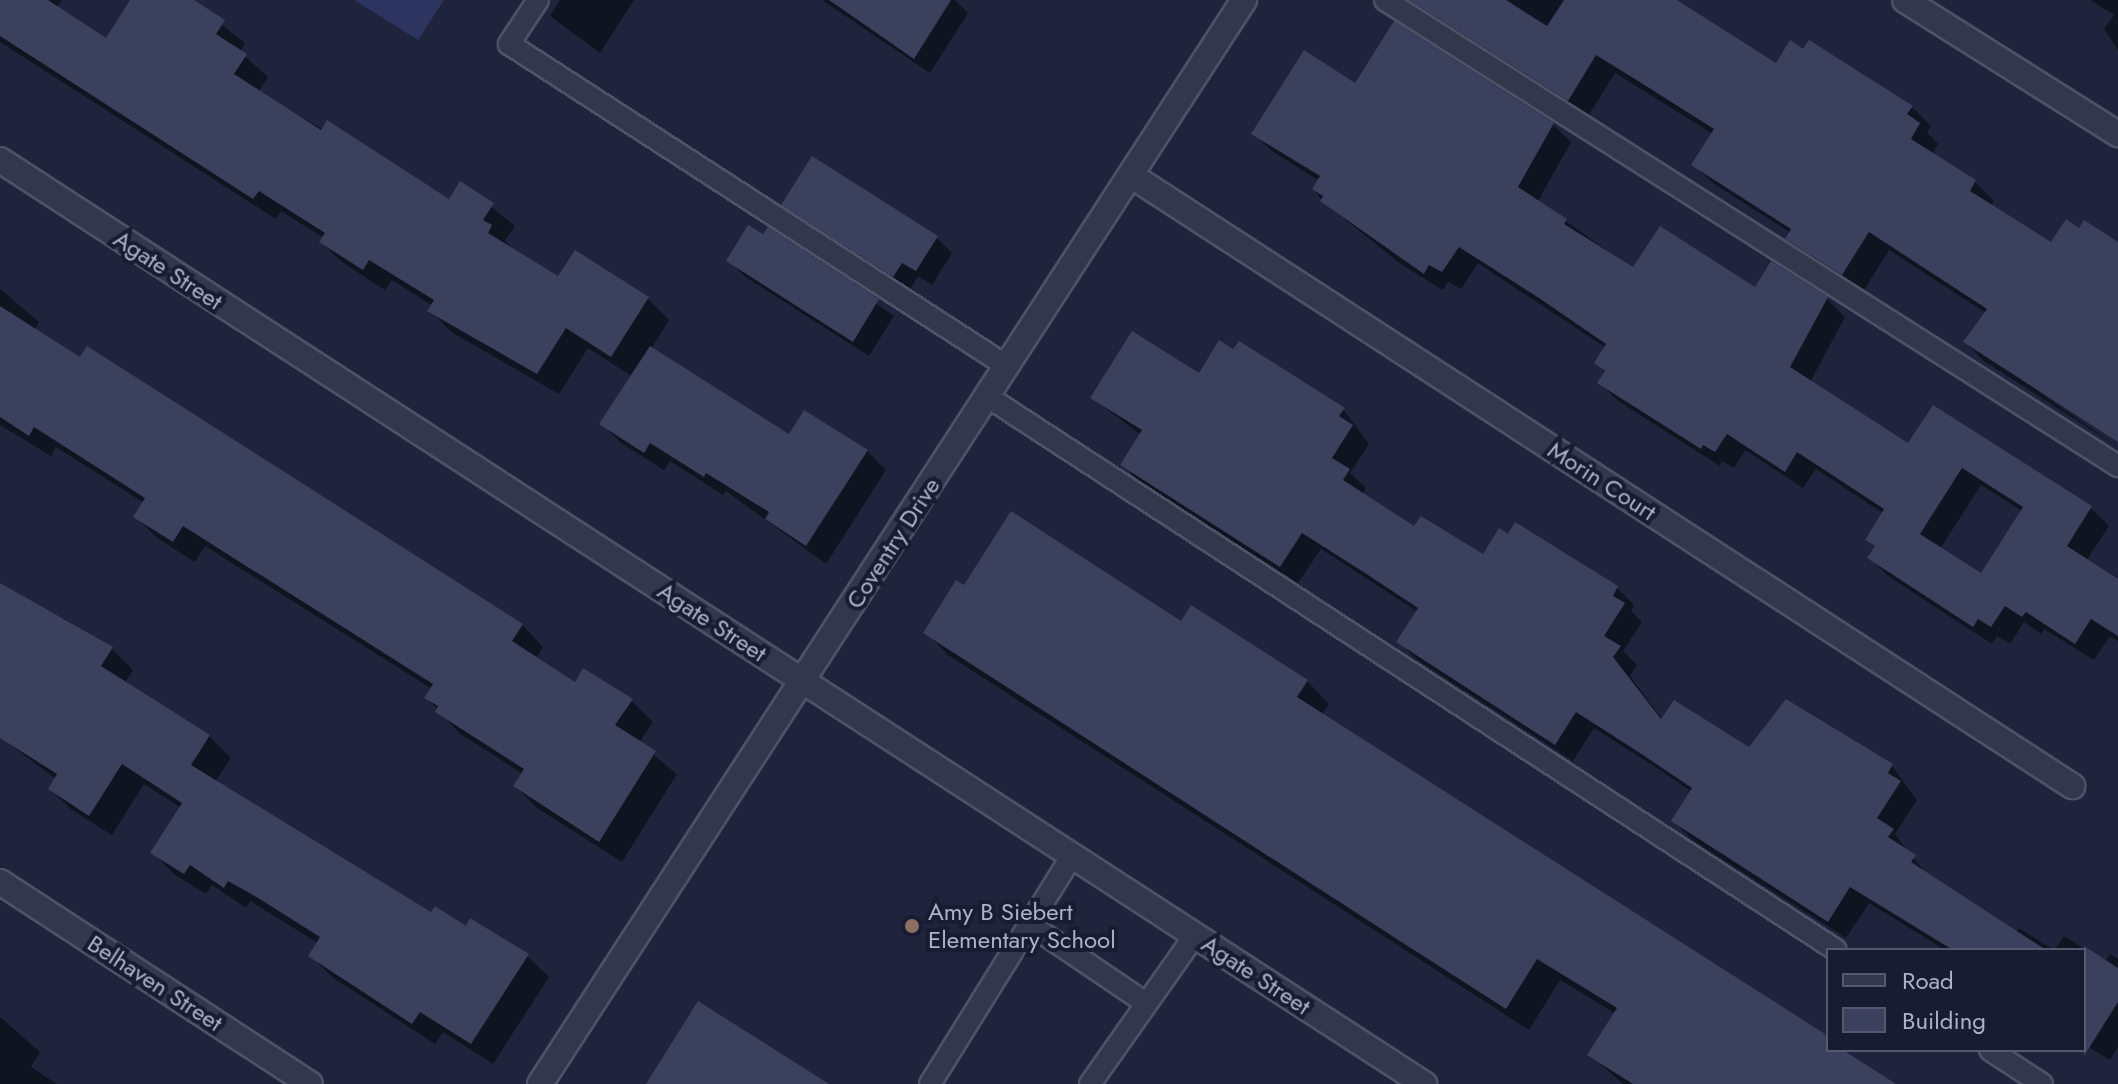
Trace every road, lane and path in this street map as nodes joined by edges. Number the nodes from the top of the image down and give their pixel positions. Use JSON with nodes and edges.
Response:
{"nodes":[{"id":1,"x":538,"y":0,"type":"edge"},
{"id":2,"x":1244,"y":0,"type":"edge"},
{"id":3,"x":1385,"y":0,"type":"edge"},
{"id":4,"x":1905,"y":0,"type":"edge"},
{"id":5,"x":2118,"y":134,"type":"edge"},
{"id":6,"x":0,"y":160,"type":"edge"},
{"id":7,"x":1132,"y":176,"type":"junction"},
{"id":8,"x":1008,"y":367,"type":"junction"},
{"id":9,"x":988,"y":397,"type":"junction"},
{"id":10,"x":2118,"y":466,"type":"edge"},
{"id":11,"x":803,"y":681,"type":"junction"},
{"id":12,"x":2072,"y":786,"type":"dead end"},
{"id":13,"x":1072,"y":856,"type":"junction"},
{"id":14,"x":0,"y":882,"type":"edge"},
{"id":15,"x":1029,"y":924,"type":"junction"},
{"id":16,"x":1195,"y":935,"type":"junction"},
{"id":17,"x":1833,"y":948,"type":"edge"},
{"id":18,"x":1144,"y":1002,"type":"junction"},
{"id":19,"x":1993,"y":1052,"type":"edge"},
{"id":20,"x":310,"y":1084,"type":"edge"},
{"id":21,"x":540,"y":1084,"type":"edge"},
{"id":22,"x":930,"y":1084,"type":"edge"},
{"id":23,"x":1090,"y":1084,"type":"edge"},
{"id":24,"x":1424,"y":1084,"type":"edge"},
{"id":25,"x":2042,"y":1084,"type":"edge"}],
"edges":[{"from":1,"to":8,"type":"lane"},
{"from":2,"to":7,"type":"street","name":"Coventry Drive"},
{"from":3,"to":10,"type":"lane"},
{"from":4,"to":5,"type":"street"},
{"from":6,"to":11,"type":"street","name":"Agate Street"},
{"from":7,"to":8,"type":"street","name":"Coventry Drive"},
{"from":7,"to":12,"type":"street","name":"Morin Court"},
{"from":8,"to":9,"type":"street","name":"Coventry Drive"},
{"from":9,"to":11,"type":"street","name":"Coventry Drive"},
{"from":9,"to":17,"type":"lane"},
{"from":11,"to":13,"type":"street","name":"Agate Street"},
{"from":11,"to":21,"type":"street","name":"Coventry Drive"},
{"from":13,"to":15,"type":"lane"},
{"from":13,"to":16,"type":"street","name":"Agate Street"},
{"from":14,"to":20,"type":"street","name":"Belhaven Street"},
{"from":15,"to":18,"type":"lane"},
{"from":15,"to":22,"type":"lane"},
{"from":16,"to":18,"type":"lane"},
{"from":16,"to":24,"type":"street","name":"Agate Street"},
{"from":18,"to":23,"type":"lane"},
{"from":19,"to":25,"type":"lane"}]}
